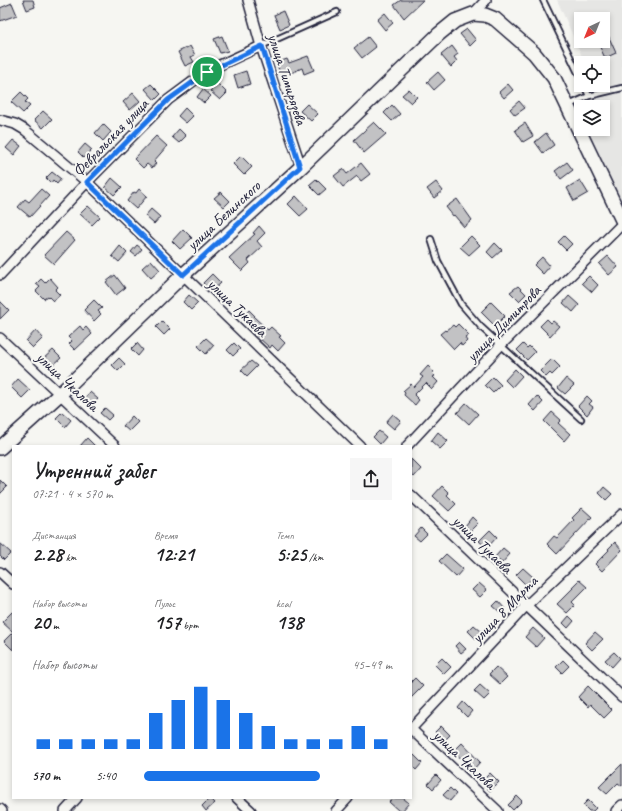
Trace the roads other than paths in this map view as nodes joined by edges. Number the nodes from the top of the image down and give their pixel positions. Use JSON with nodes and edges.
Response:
{"nodes":[{"id":1,"x":248,"y":0,"type":"edge"},
{"id":2,"x":486,"y":0,"type":"edge"},
{"id":3,"x":543,"y":0,"type":"edge"},
{"id":4,"x":337,"y":12,"type":"dead end"},
{"id":5,"x":473,"y":14,"type":"junction"},
{"id":6,"x":262,"y":46,"type":"junction"},
{"id":7,"x":574,"y":64,"type":"edge"},
{"id":8,"x":622,"y":88,"type":"edge"},
{"id":9,"x":587,"y":92,"type":"edge"},
{"id":10,"x":589,"y":96,"type":"junction"},
{"id":11,"x":568,"y":106,"type":"junction"},
{"id":12,"x":0,"y":120,"type":"edge"},
{"id":13,"x":300,"y":167,"type":"junction"},
{"id":14,"x":87,"y":182,"type":"junction"},
{"id":15,"x":622,"y":220,"type":"edge"},
{"id":16,"x":622,"y":224,"type":"edge"},
{"id":17,"x":431,"y":238,"type":"dead end"},
{"id":18,"x":0,"y":275,"type":"edge"},
{"id":19,"x":183,"y":275,"type":"junction"},
{"id":20,"x":0,"y":338,"type":"edge"},
{"id":21,"x":501,"y":345,"type":"junction"},
{"id":22,"x":60,"y":394,"type":"junction"},
{"id":23,"x":581,"y":419,"type":"dead end"},
{"id":24,"x":114,"y":445,"type":"edge"},
{"id":25,"x":359,"y":445,"type":"edge"},
{"id":26,"x":409,"y":445,"type":"edge"},
{"id":27,"x":0,"y":448,"type":"edge"},
{"id":28,"x":412,"y":496,"type":"edge"},
{"id":29,"x":622,"y":514,"type":"edge"},
{"id":30,"x":0,"y":572,"type":"edge"},
{"id":31,"x":12,"y":583,"type":"edge"},
{"id":32,"x":526,"y":606,"type":"junction"},
{"id":33,"x":622,"y":697,"type":"edge"},
{"id":34,"x":412,"y":728,"type":"edge"},
{"id":35,"x":412,"y":730,"type":"edge"},
{"id":36,"x":76,"y":799,"type":"edge"},
{"id":37,"x":238,"y":799,"type":"edge"},
{"id":38,"x":347,"y":799,"type":"edge"},
{"id":39,"x":622,"y":805,"type":"edge"},
{"id":40,"x":65,"y":811,"type":"edge"},
{"id":41,"x":251,"y":811,"type":"edge"},
{"id":42,"x":336,"y":811,"type":"edge"},
{"id":43,"x":498,"y":811,"type":"edge"},
{"id":44,"x":616,"y":811,"type":"edge"}],
"edges":[{"from":1,"to":6,"type":"street","name":"улица Тимирязева"},
{"from":2,"to":5,"type":"street"},
{"from":3,"to":7,"type":"lane"},
{"from":4,"to":6,"type":"lane"},
{"from":5,"to":11,"type":"street"},
{"from":5,"to":13,"type":"street","name":"улица Белинского"},
{"from":6,"to":13,"type":"street","name":"улица Тимирязева"},
{"from":6,"to":14,"type":"street","name":"Февральская улица"},
{"from":8,"to":10,"type":"lane"},
{"from":9,"to":10,"type":"lane"},
{"from":10,"to":11,"type":"lane"},
{"from":11,"to":15,"type":"street"},
{"from":12,"to":14,"type":"street","name":"улица Тукаева"},
{"from":13,"to":19,"type":"street","name":"улица Белинского"},
{"from":14,"to":18,"type":"street","name":"Февральская улица"},
{"from":14,"to":19,"type":"street","name":"улица Тукаева"},
{"from":16,"to":21,"type":"street","name":"улица Димитрова"},
{"from":17,"to":21,"type":"lane"},
{"from":19,"to":22,"type":"street","name":"улица Белинского"},
{"from":19,"to":25,"type":"street","name":"улица Тукаева"},
{"from":20,"to":22,"type":"street","name":"улица Чкалова"},
{"from":21,"to":23,"type":"lane"},
{"from":21,"to":26,"type":"street","name":"улица Димитрова"},
{"from":22,"to":24,"type":"street","name":"улица Чкалова"},
{"from":22,"to":27,"type":"street","name":"улица Белинского"},
{"from":28,"to":32,"type":"street","name":"улица Тукаева"},
{"from":29,"to":32,"type":"street","name":"улица 8 Марта"},
{"from":30,"to":31,"type":"street"},
{"from":32,"to":33,"type":"street","name":"улица Тукаева"},
{"from":32,"to":34,"type":"street","name":"улица 8 Марта"},
{"from":35,"to":43,"type":"street","name":"улица Чкалова"},
{"from":36,"to":40,"type":"street"},
{"from":37,"to":41,"type":"street"},
{"from":38,"to":42,"type":"street"},
{"from":39,"to":44,"type":"street"}]}
